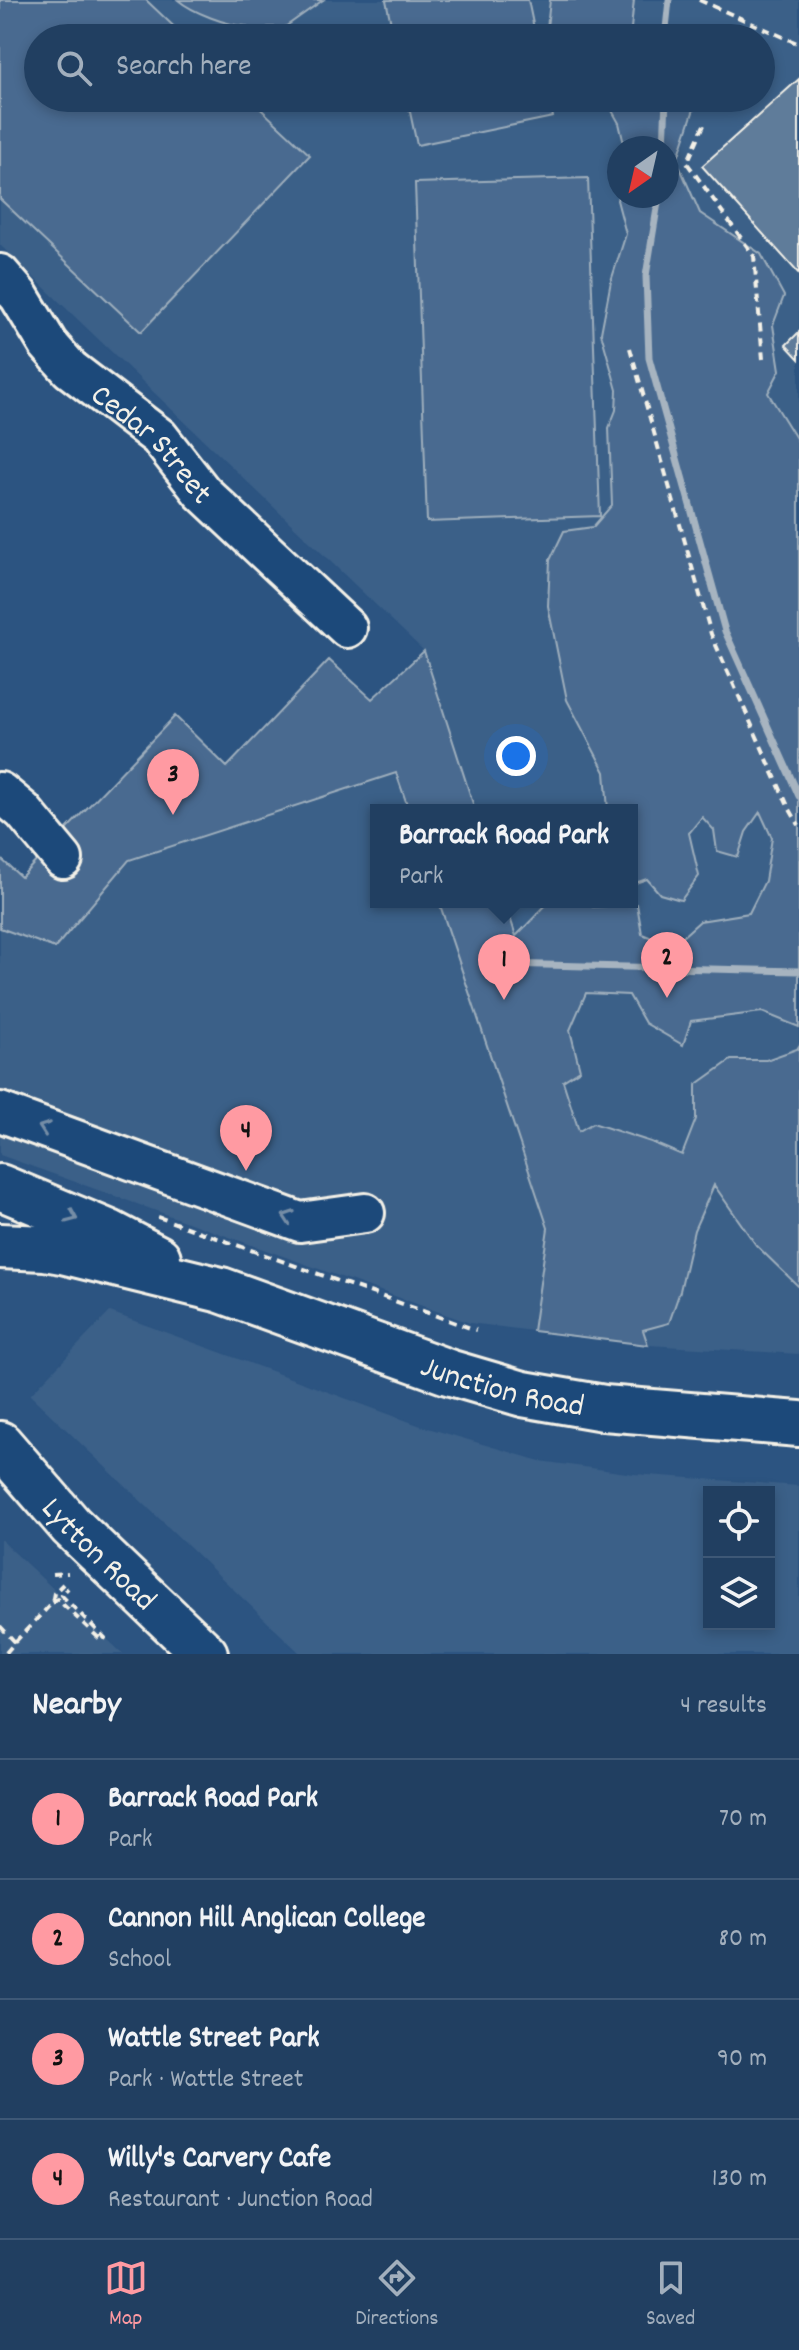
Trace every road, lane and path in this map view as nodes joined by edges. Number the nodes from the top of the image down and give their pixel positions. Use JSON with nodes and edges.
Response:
{"nodes":[{"id":1,"x":699,"y":0,"type":"edge"},
{"id":2,"x":754,"y":24,"type":"edge"},
{"id":3,"x":775,"y":33,"type":"edge"},
{"id":4,"x":799,"y":44,"type":"edge"},
{"id":5,"x":704,"y":125,"type":"dead end"},
{"id":6,"x":0,"y":274,"type":"edge"},
{"id":7,"x":630,"y":348,"type":"dead end"},
{"id":8,"x":763,"y":359,"type":"dead end"},
{"id":9,"x":347,"y":628,"type":"dead end"},
{"id":10,"x":0,"y":792,"type":"edge"},
{"id":11,"x":799,"y":825,"type":"edge"},
{"id":12,"x":63,"y":859,"type":"dead end"},
{"id":13,"x":0,"y":1112,"type":"edge"},
{"id":14,"x":0,"y":1187,"type":"edge"},
{"id":15,"x":365,"y":1213,"type":"dead end"},
{"id":16,"x":151,"y":1214,"type":"dead end"},
{"id":17,"x":0,"y":1246,"type":"edge"},
{"id":18,"x":221,"y":1290,"type":"junction"},
{"id":19,"x":476,"y":1330,"type":"dead end"},
{"id":20,"x":799,"y":1424,"type":"edge"},
{"id":21,"x":1,"y":1444,"type":"edge"},
{"id":22,"x":52,"y":1603,"type":"junction"},
{"id":23,"x":0,"y":1626,"type":"edge"},
{"id":24,"x":15,"y":1642,"type":"junction"},
{"id":25,"x":5,"y":1654,"type":"edge"},
{"id":26,"x":205,"y":1654,"type":"edge"}],
"edges":[{"from":1,"to":2,"type":"path"},
{"from":3,"to":4,"type":"path"},
{"from":5,"to":8,"type":"path"},
{"from":6,"to":9,"type":"street","name":"Cedar Street"},
{"from":7,"to":11,"type":"path"},
{"from":10,"to":12,"type":"street"},
{"from":15,"to":13,"type":"street","one_way":true},
{"from":14,"to":18,"type":"main road","name":"Junction Road","one_way":true},
{"from":16,"to":19,"type":"path"},
{"from":17,"to":18,"type":"main road","name":"Junction Road"},
{"from":18,"to":20,"type":"main road","name":"Junction Road"},
{"from":21,"to":26,"type":"main road","name":"Lytton Road"},
{"from":22,"to":22,"type":"path"},
{"from":22,"to":24,"type":"path"},
{"from":23,"to":24,"type":"path"},
{"from":24,"to":25,"type":"path"}]}
